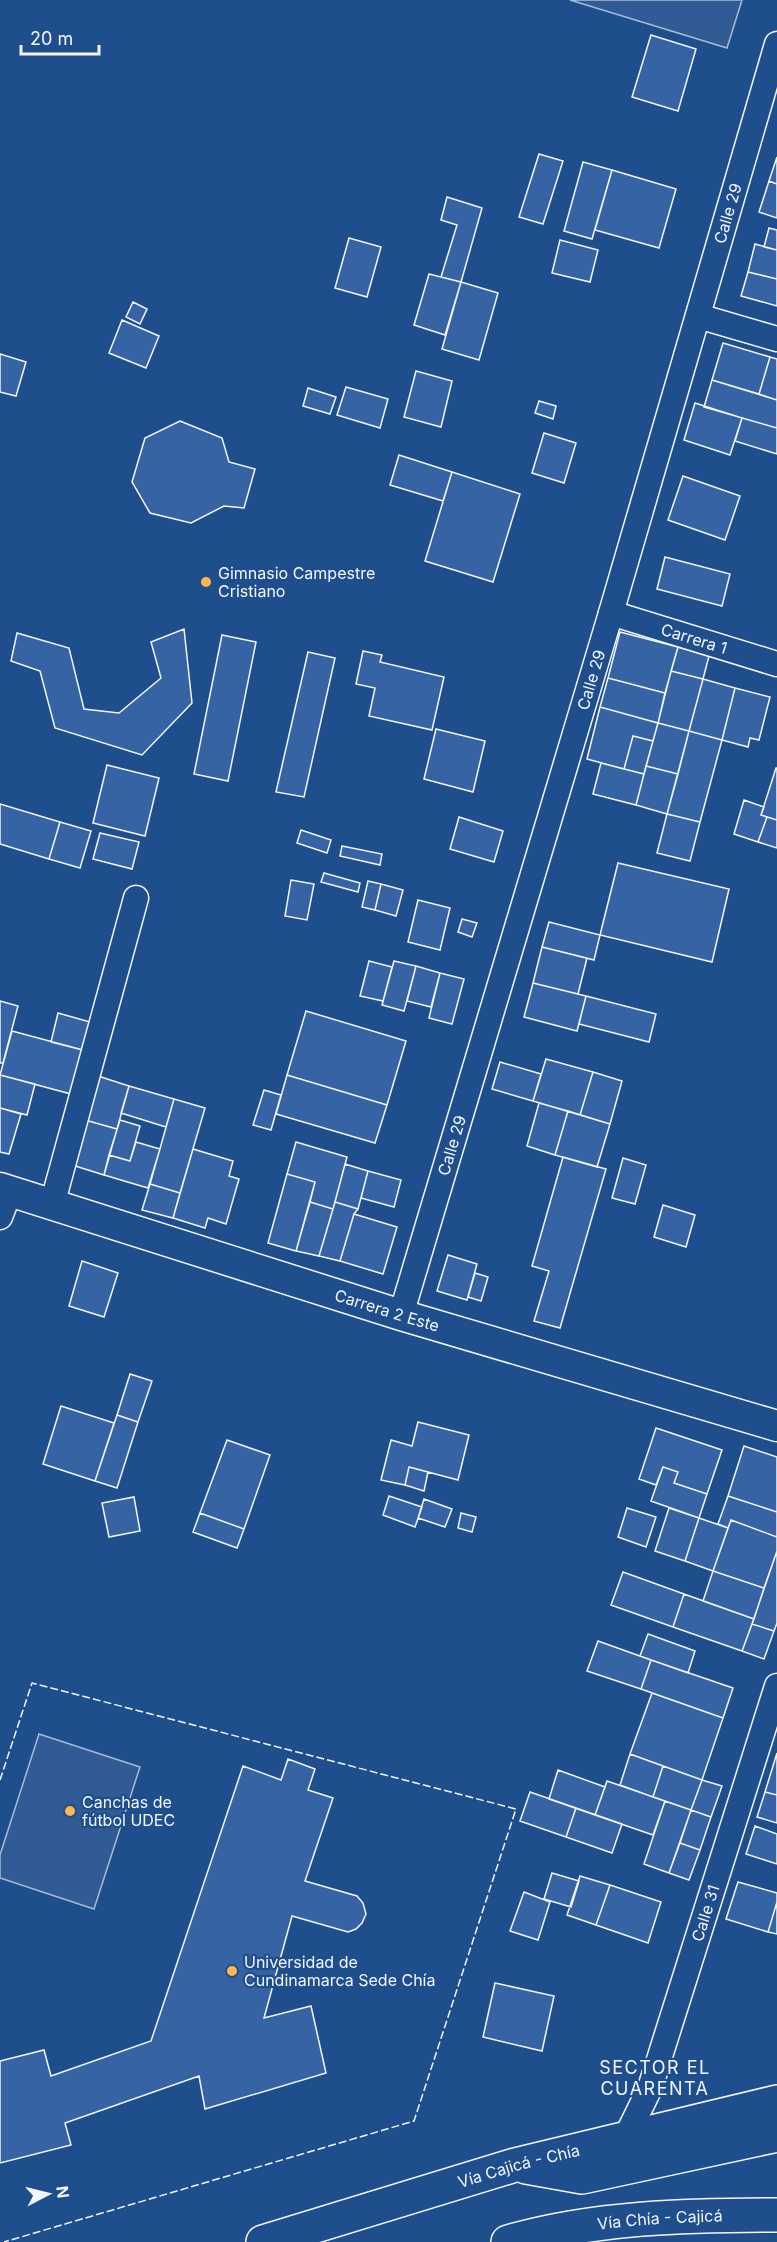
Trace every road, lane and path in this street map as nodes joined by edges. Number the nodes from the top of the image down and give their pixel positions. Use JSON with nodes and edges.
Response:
{"nodes":[{"id":1,"x":777,"y":44,"type":"edge"},
{"id":2,"x":698,"y":316,"type":"junction"},
{"id":3,"x":777,"y":339,"type":"edge"},
{"id":4,"x":611,"y":614,"type":"junction"},
{"id":5,"x":777,"y":664,"type":"edge"},
{"id":6,"x":136,"y":898,"type":"dead end"},
{"id":7,"x":3,"y":1199,"type":"edge"},
{"id":8,"x":52,"y":1204,"type":"junction"},
{"id":9,"x":401,"y":1316,"type":"junction"},
{"id":10,"x":777,"y":1426,"type":"edge"},
{"id":11,"x":777,"y":1686,"type":"edge"},
{"id":12,"x":777,"y":2102,"type":"edge"},
{"id":13,"x":777,"y":2135,"type":"edge"},
{"id":14,"x":627,"y":2137,"type":"junction"},
{"id":15,"x":515,"y":2165,"type":"junction"},
{"id":16,"x":777,"y":2215,"type":"edge"},
{"id":17,"x":263,"y":2242,"type":"edge"},
{"id":18,"x":508,"y":2242,"type":"edge"}],
"edges":[{"from":1,"to":2,"type":"street","name":"Calle 29"},
{"from":2,"to":3,"type":"street"},
{"from":2,"to":4,"type":"street","name":"Calle 29"},
{"from":4,"to":5,"type":"street","name":"Carrera 1"},
{"from":4,"to":9,"type":"street","name":"Calle 29"},
{"from":6,"to":8,"type":"street"},
{"from":7,"to":8,"type":"street","name":"Carrera 2 Este"},
{"from":8,"to":9,"type":"street","name":"Carrera 2 Este"},
{"from":9,"to":10,"type":"street","name":"Carrera 2 Este"},
{"from":11,"to":14,"type":"street","name":"Calle 31"},
{"from":12,"to":14,"type":"highway","name":"Vía Cajicá - Chía"},
{"from":13,"to":15,"type":"highway"},
{"from":14,"to":15,"type":"highway","name":"Vía Cajicá - Chía"},
{"from":15,"to":17,"type":"highway","name":"Vía Cajicá - Chía"},
{"from":16,"to":18,"type":"highway","name":"Vía Chía - Cajicá"}]}
